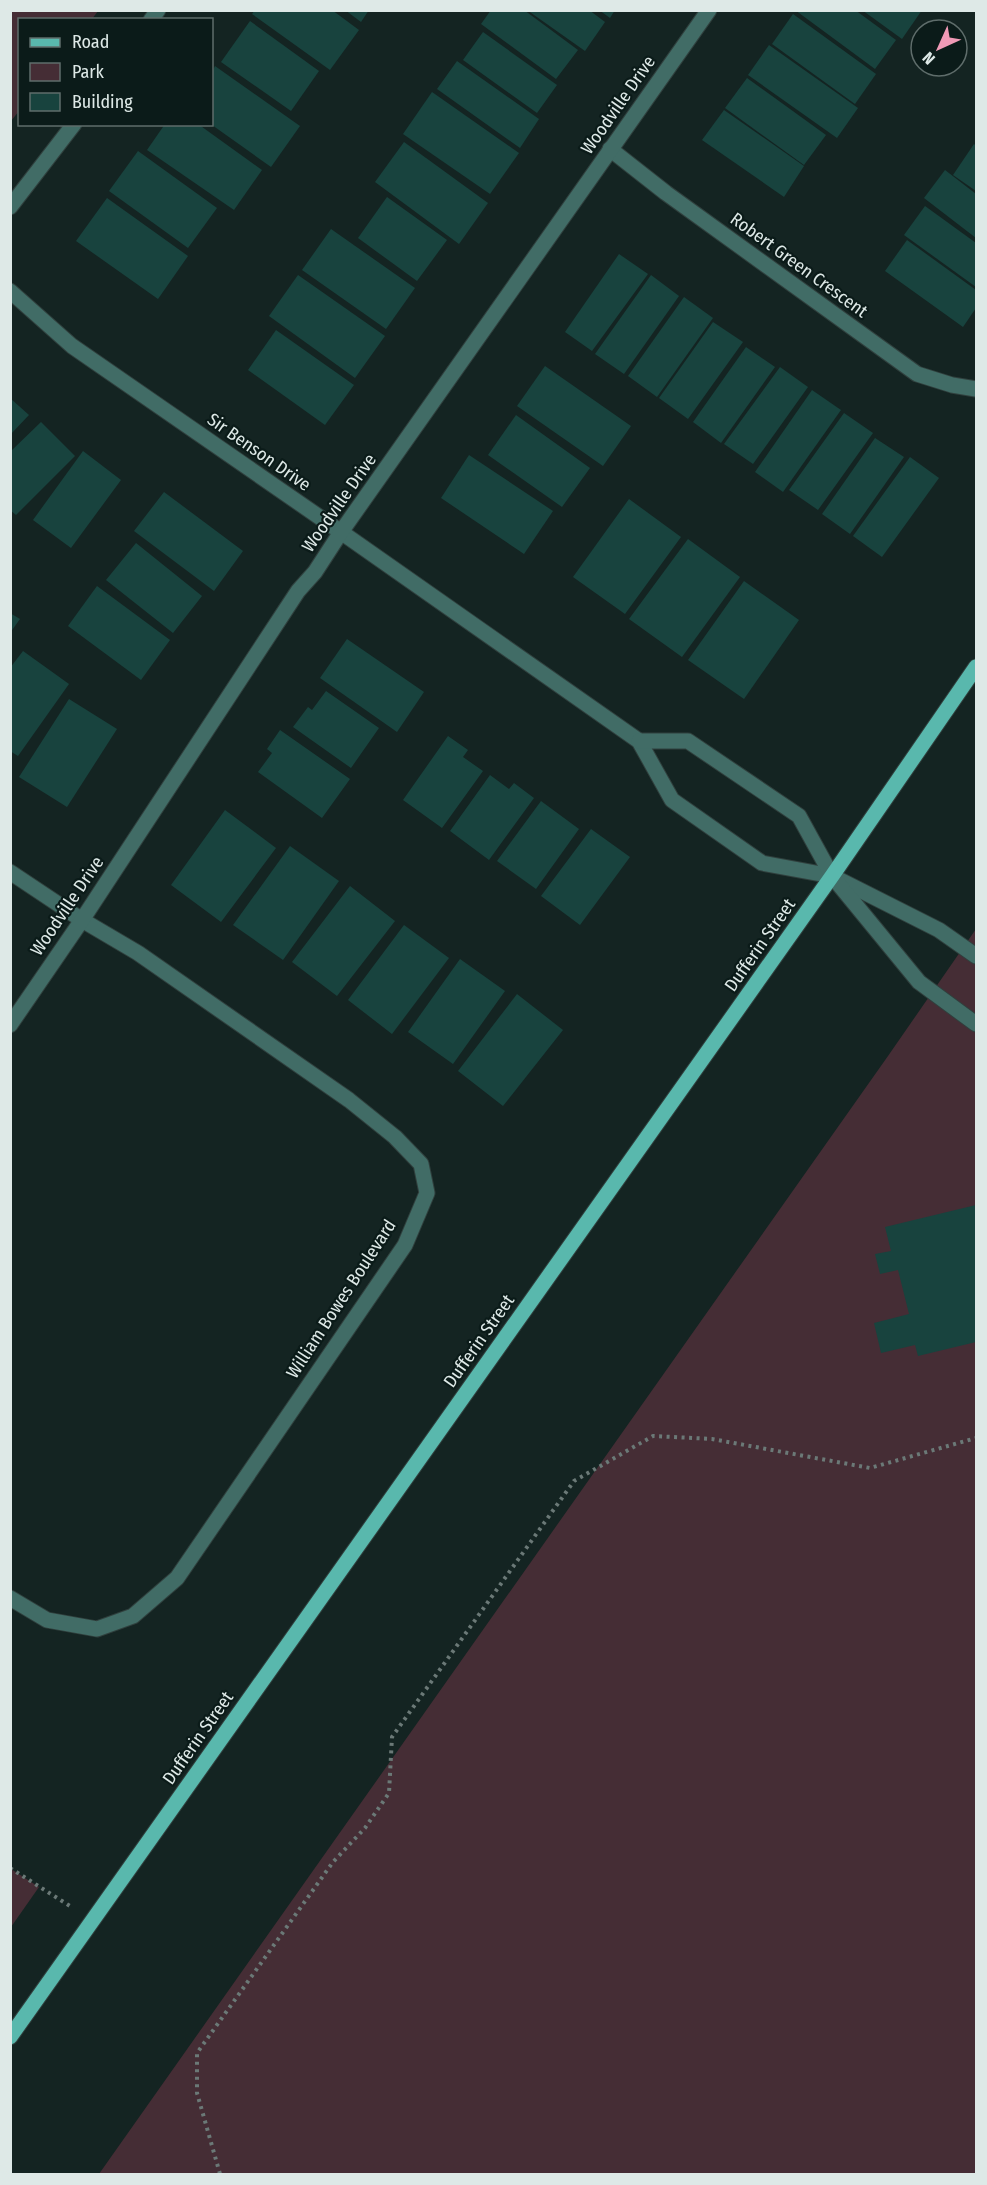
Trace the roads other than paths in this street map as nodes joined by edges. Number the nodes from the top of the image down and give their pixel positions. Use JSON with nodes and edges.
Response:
{"nodes":[{"id":1,"x":709,"y":10,"type":"edge"},
{"id":2,"x":72,"y":126,"type":"edge"},
{"id":3,"x":610,"y":149,"type":"junction"},
{"id":4,"x":10,"y":207,"type":"edge"},
{"id":5,"x":10,"y":291,"type":"edge"},
{"id":6,"x":976,"y":389,"type":"edge"},
{"id":7,"x":341,"y":532,"type":"junction"},
{"id":8,"x":976,"y":667,"type":"edge"},
{"id":9,"x":639,"y":741,"type":"junction"},
{"id":10,"x":10,"y":872,"type":"edge"},
{"id":11,"x":832,"y":876,"type":"junction"},
{"id":12,"x":82,"y":920,"type":"junction"},
{"id":13,"x":976,"y":956,"type":"edge"},
{"id":14,"x":976,"y":1024,"type":"edge"},
{"id":15,"x":10,"y":1025,"type":"edge"},
{"id":16,"x":10,"y":1598,"type":"edge"},
{"id":17,"x":10,"y":2037,"type":"edge"}],
"edges":[{"from":1,"to":3,"type":"street","name":"Woodville Drive"},
{"from":2,"to":4,"type":"street"},
{"from":3,"to":6,"type":"street","name":"Robert Green Crescent"},
{"from":3,"to":7,"type":"street","name":"Woodville Drive"},
{"from":5,"to":7,"type":"street","name":"Sir Benson Drive"},
{"from":7,"to":9,"type":"street","name":"Sir Benson Drive"},
{"from":7,"to":12,"type":"street","name":"Woodville Drive"},
{"from":8,"to":11,"type":"main road","name":"Dufferin Street"},
{"from":9,"to":11,"type":"street","name":"Sir Benson Drive"},
{"from":9,"to":11,"type":"street"},
{"from":10,"to":12,"type":"street","name":"William Bowes Boulevard"},
{"from":11,"to":13,"type":"street","name":"Sir Benson Drive"},
{"from":11,"to":14,"type":"street"},
{"from":11,"to":17,"type":"main road","name":"Dufferin Street"},
{"from":12,"to":15,"type":"street","name":"Woodville Drive"},
{"from":12,"to":16,"type":"street","name":"William Bowes Boulevard"}]}
